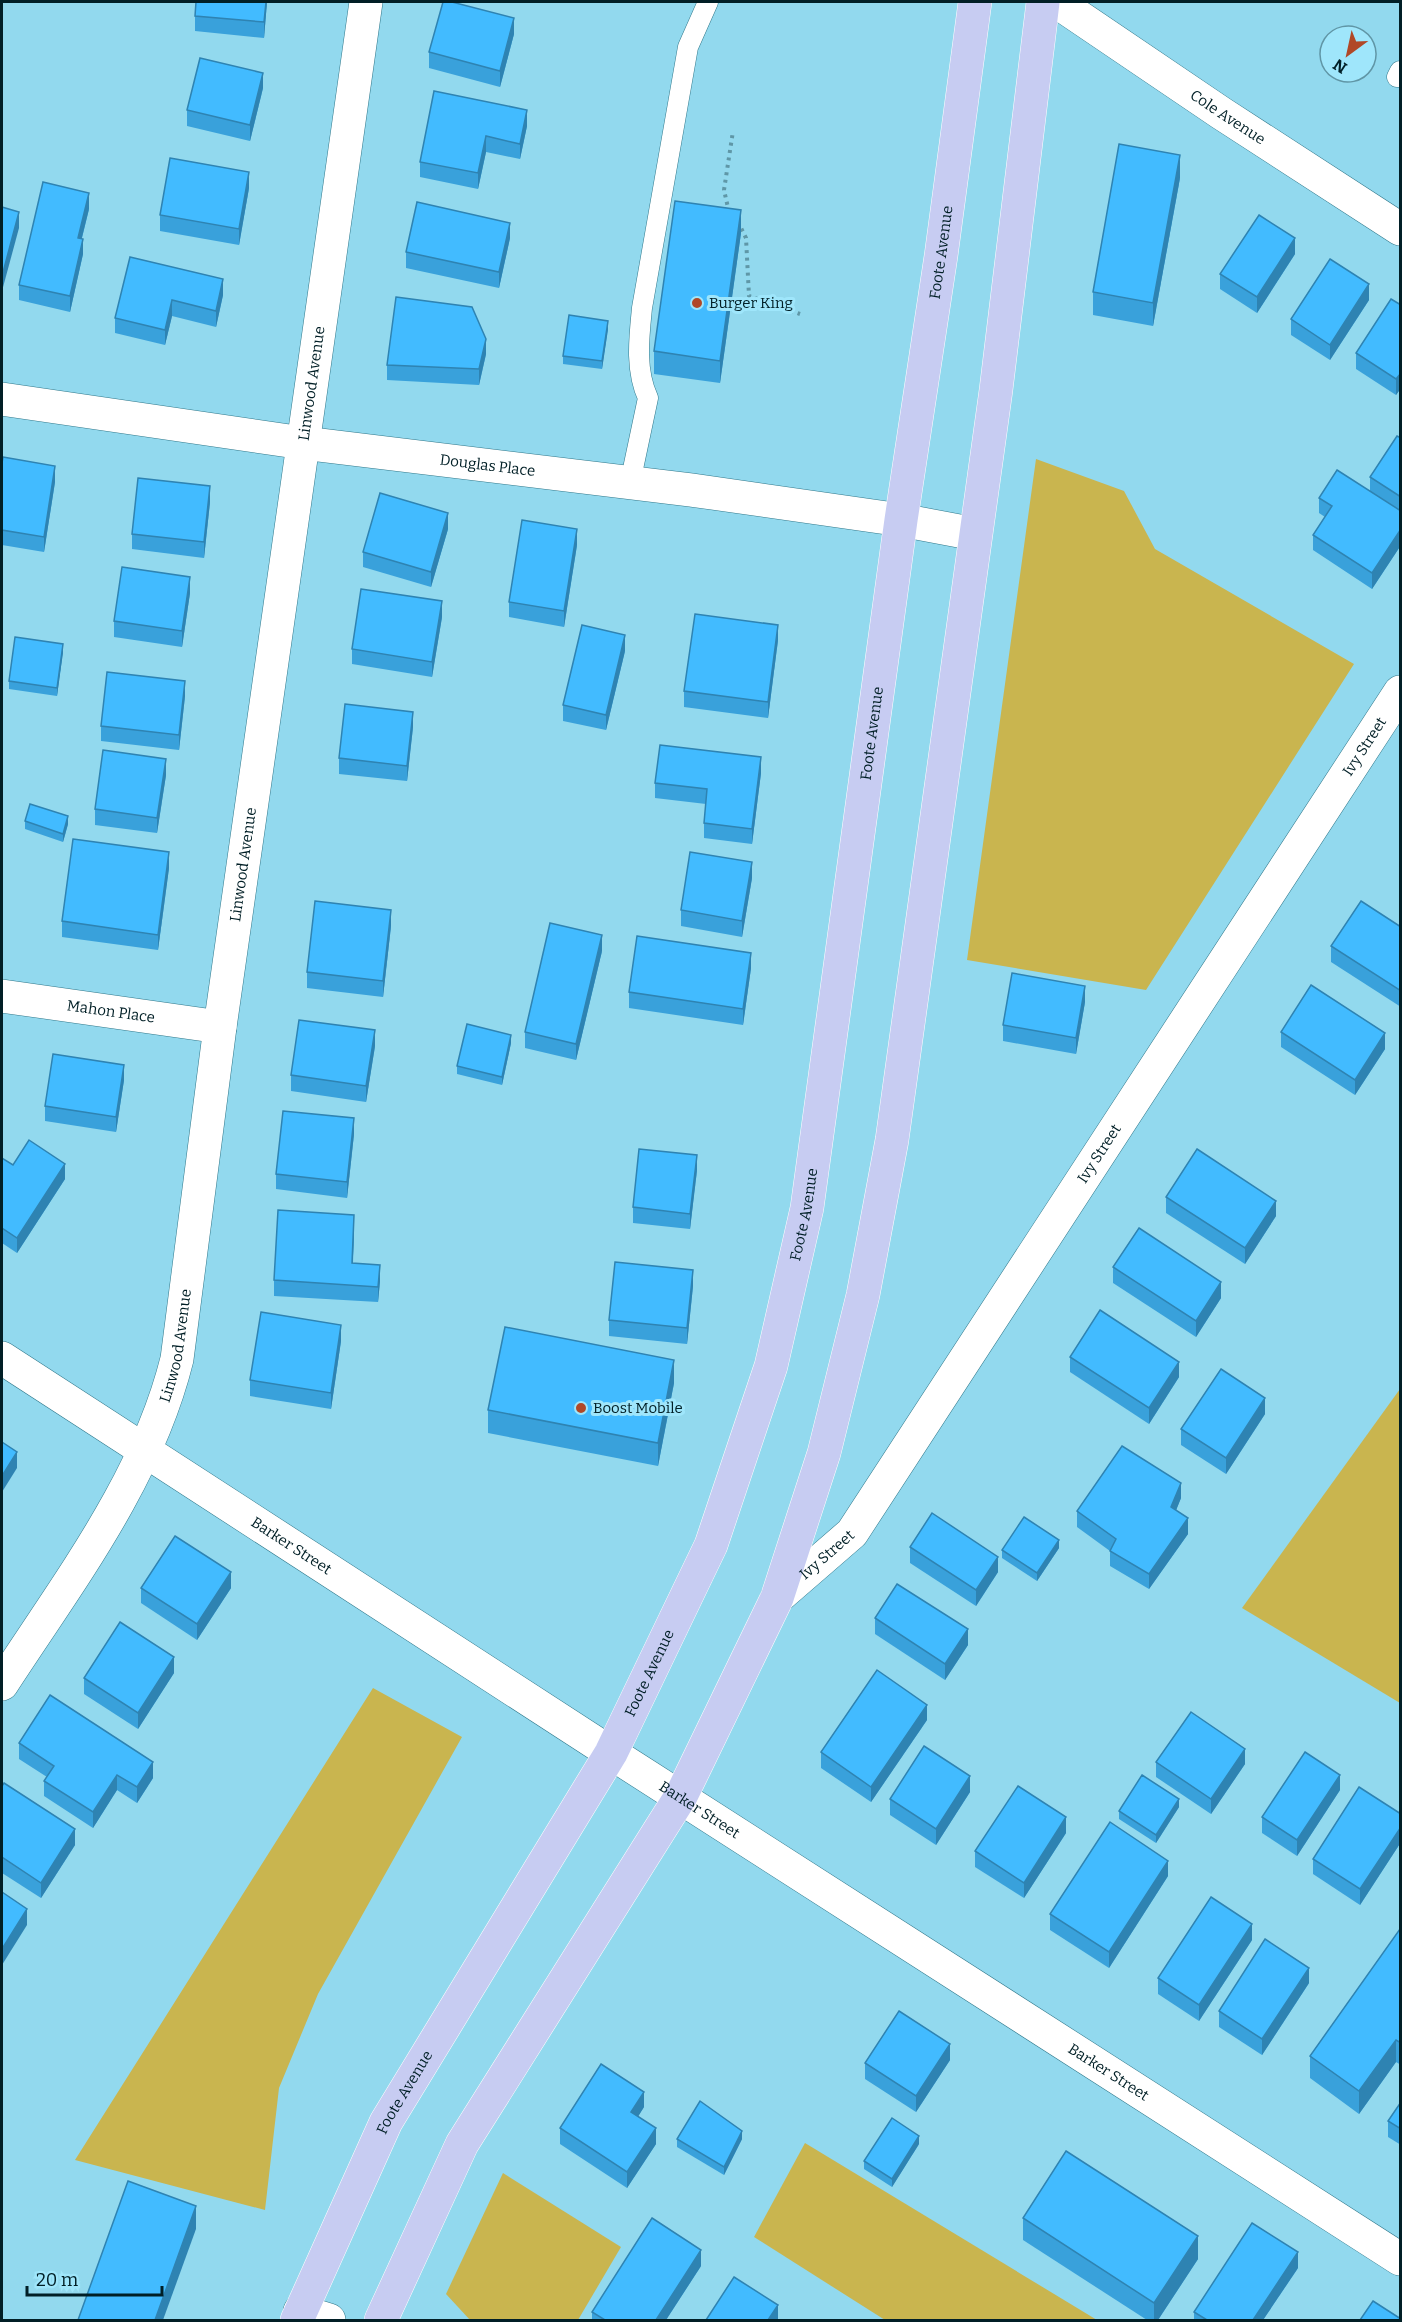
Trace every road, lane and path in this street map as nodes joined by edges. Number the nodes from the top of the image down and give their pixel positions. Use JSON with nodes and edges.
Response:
{"nodes":[{"id":1,"x":366,"y":2,"type":"edge"},
{"id":2,"x":708,"y":2,"type":"edge"},
{"id":3,"x":975,"y":2,"type":"edge"},
{"id":4,"x":1044,"y":2,"type":"edge"},
{"id":5,"x":1057,"y":2,"type":"edge"},
{"id":6,"x":733,"y":131,"type":"dead end"},
{"id":7,"x":1401,"y":229,"type":"edge"},
{"id":8,"x":800,"y":314,"type":"dead end"},
{"id":9,"x":2,"y":399,"type":"edge"},
{"id":10,"x":303,"y":443,"type":"junction"},
{"id":11,"x":630,"y":483,"type":"junction"},
{"id":12,"x":901,"y":520,"type":"junction"},
{"id":13,"x":975,"y":534,"type":"junction"},
{"id":14,"x":1401,"y":692,"type":"edge"},
{"id":15,"x":2,"y":996,"type":"edge"},
{"id":16,"x":220,"y":1027,"type":"junction"},
{"id":17,"x":2,"y":1358,"type":"edge"},
{"id":18,"x":145,"y":1450,"type":"junction"},
{"id":19,"x":777,"y":1598,"type":"junction"},
{"id":20,"x":2,"y":1684,"type":"edge"},
{"id":21,"x":611,"y":1753,"type":"junction"},
{"id":22,"x":681,"y":1796,"type":"junction"},
{"id":23,"x":1401,"y":2259,"type":"edge"},
{"id":24,"x":309,"y":2317,"type":"edge"},
{"id":25,"x":381,"y":2320,"type":"edge"}],
"edges":[{"from":1,"to":10,"type":"street","name":"Linwood Avenue"},
{"from":2,"to":11,"type":"lane"},
{"from":3,"to":12,"type":"highway","name":"Foote Avenue"},
{"from":4,"to":13,"type":"highway"},
{"from":5,"to":7,"type":"street","name":"Cole Avenue"},
{"from":6,"to":8,"type":"path"},
{"from":9,"to":10,"type":"street","name":"Douglas Place"},
{"from":10,"to":11,"type":"street","name":"Douglas Place"},
{"from":10,"to":16,"type":"street","name":"Linwood Avenue"},
{"from":11,"to":12,"type":"street","name":"Douglas Place"},
{"from":12,"to":13,"type":"street","name":"Douglas Place"},
{"from":12,"to":21,"type":"highway","name":"Foote Avenue"},
{"from":13,"to":19,"type":"highway"},
{"from":14,"to":19,"type":"street","name":"Ivy Street"},
{"from":15,"to":16,"type":"street","name":"Mahon Place"},
{"from":16,"to":18,"type":"street","name":"Linwood Avenue"},
{"from":17,"to":18,"type":"street","name":"Barker Street"},
{"from":18,"to":20,"type":"street","name":"Linwood Avenue"},
{"from":18,"to":21,"type":"street","name":"Barker Street"},
{"from":19,"to":22,"type":"highway"},
{"from":21,"to":22,"type":"street","name":"Barker Street"},
{"from":21,"to":24,"type":"highway","name":"Foote Avenue"},
{"from":22,"to":23,"type":"street","name":"Barker Street"},
{"from":22,"to":25,"type":"highway"}]}
